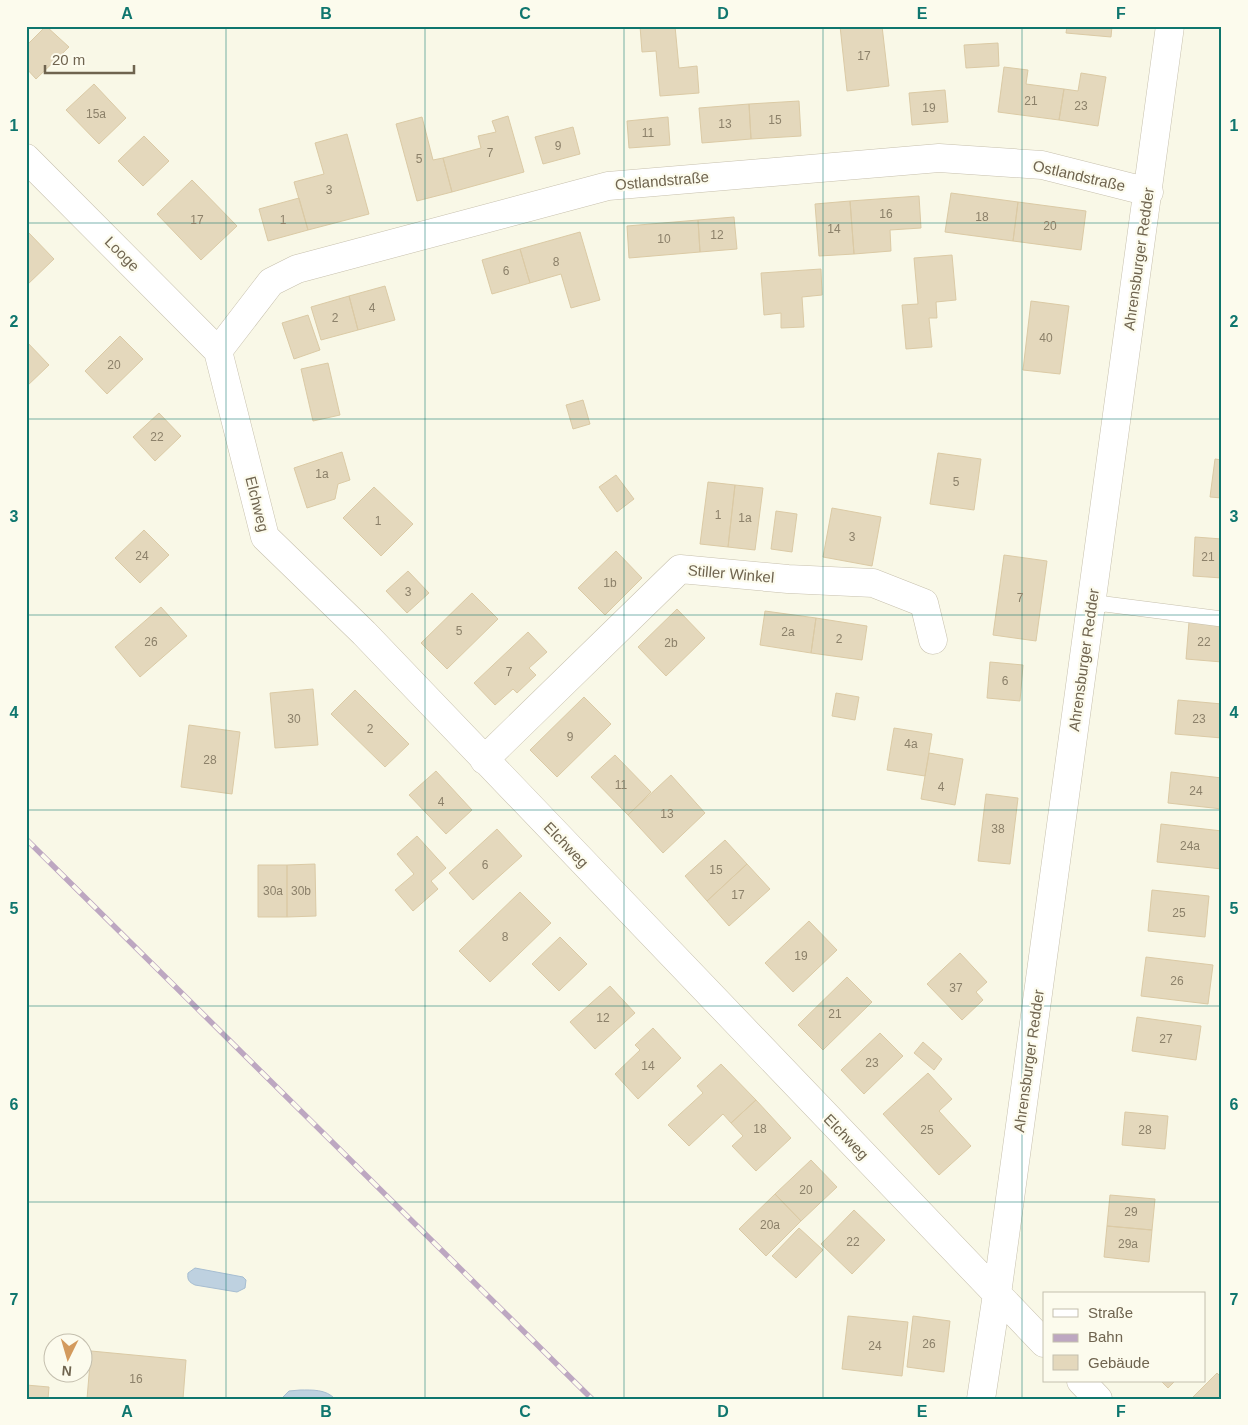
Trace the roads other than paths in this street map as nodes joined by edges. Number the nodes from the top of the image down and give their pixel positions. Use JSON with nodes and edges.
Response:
{"nodes":[{"id":1,"x":1170,"y":26,"type":"edge"},
{"id":2,"x":26,"y":158,"type":"edge"},
{"id":3,"x":1149,"y":192,"type":"junction"},
{"id":4,"x":218,"y":351,"type":"junction"},
{"id":5,"x":1091,"y":608,"type":"junction"},
{"id":6,"x":1222,"y":620,"type":"edge"},
{"id":7,"x":934,"y":640,"type":"dead end"},
{"id":8,"x":484,"y":760,"type":"junction"},
{"id":9,"x":997,"y":1294,"type":"junction"},
{"id":10,"x":1043,"y":1342,"type":"edge"},
{"id":11,"x":1082,"y":1382,"type":"edge"},
{"id":12,"x":980,"y":1399,"type":"edge"},
{"id":13,"x":1098,"y":1399,"type":"edge"}],
"edges":[{"from":1,"to":3,"type":"street","name":"Ahrensburger Redder"},
{"from":2,"to":4,"type":"street","name":"Looge"},
{"from":3,"to":4,"type":"street","name":"Ostlandstraße"},
{"from":3,"to":5,"type":"street","name":"Ahrensburger Redder"},
{"from":4,"to":8,"type":"street","name":"Elchweg"},
{"from":5,"to":6,"type":"lane"},
{"from":5,"to":9,"type":"street","name":"Ahrensburger Redder"},
{"from":7,"to":8,"type":"street","name":"Stiller Winkel"},
{"from":8,"to":9,"type":"street","name":"Elchweg"},
{"from":9,"to":10,"type":"street"},
{"from":9,"to":12,"type":"street","name":"Ahrensburger Redder"},
{"from":11,"to":13,"type":"street"}]}
